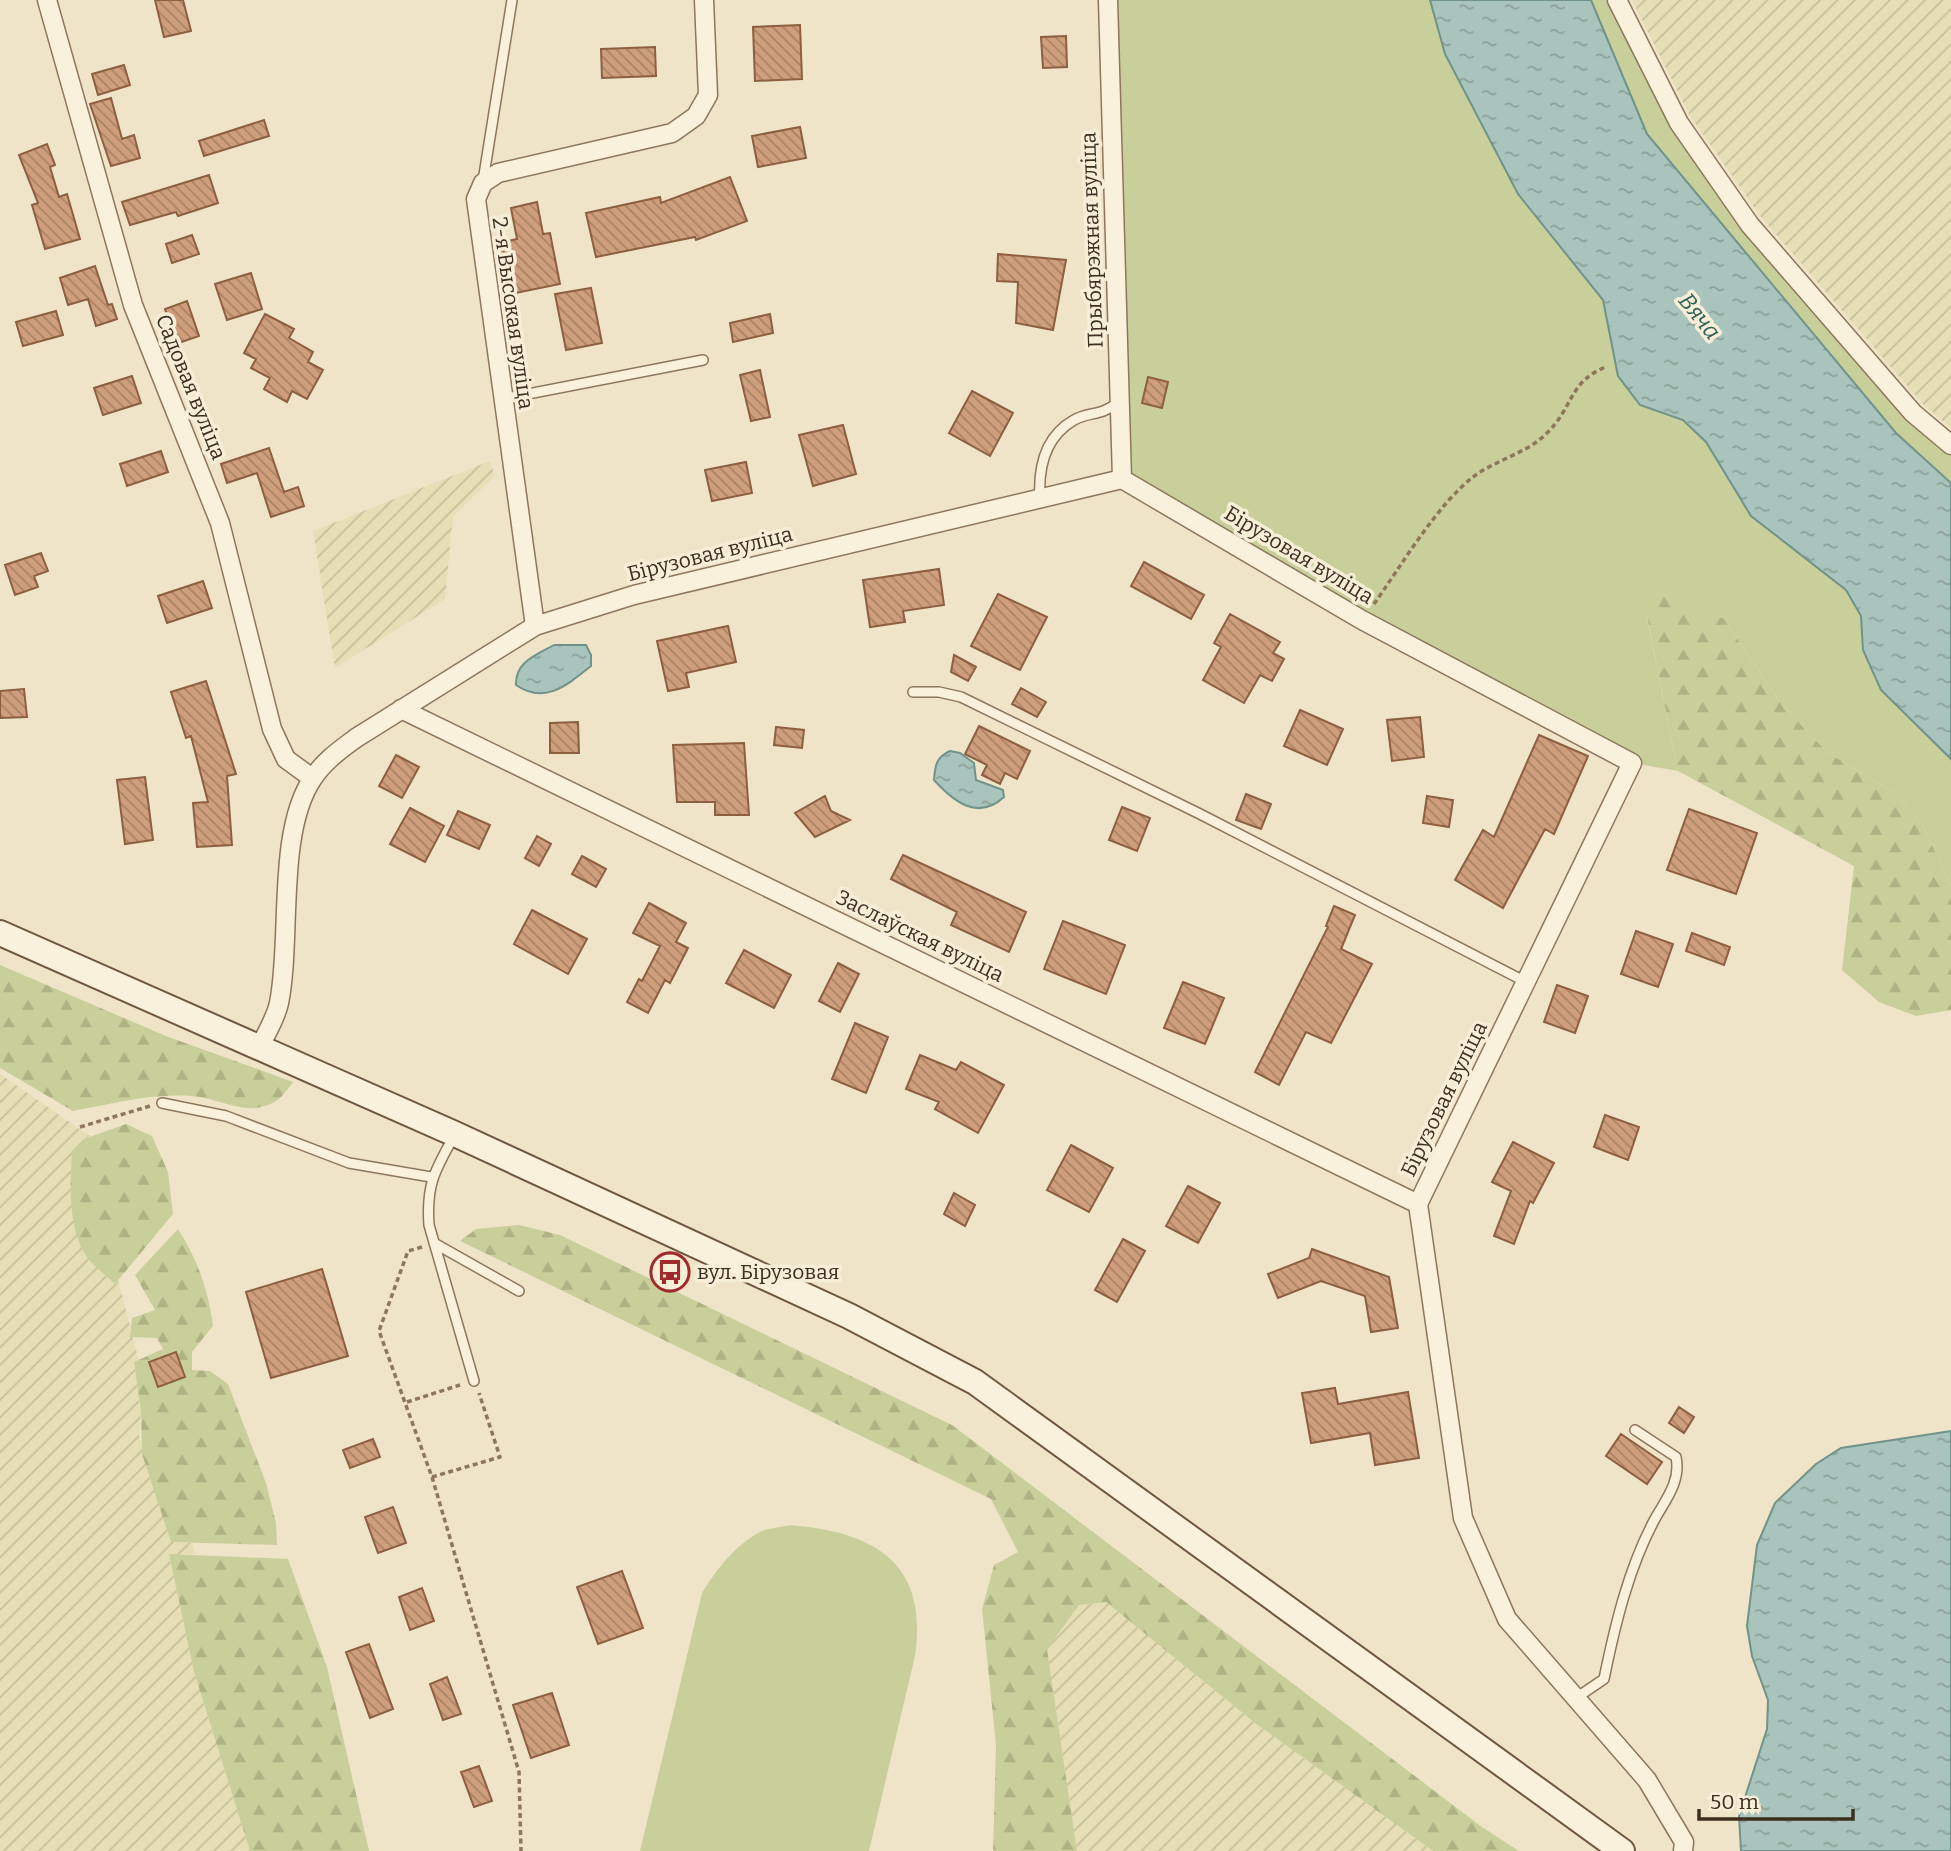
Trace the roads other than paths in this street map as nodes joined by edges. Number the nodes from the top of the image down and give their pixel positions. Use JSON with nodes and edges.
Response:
{"nodes":[{"id":1,"x":47,"y":0,"type":"edge"},
{"id":2,"x":512,"y":0,"type":"edge"},
{"id":3,"x":704,"y":0,"type":"edge"},
{"id":4,"x":1108,"y":0,"type":"edge"},
{"id":5,"x":1617,"y":0,"type":"edge"},
{"id":6,"x":483,"y":183,"type":"junction"},
{"id":7,"x":703,"y":359,"type":"dead end"},
{"id":8,"x":502,"y":399,"type":"junction"},
{"id":9,"x":1120,"y":401,"type":"junction"},
{"id":10,"x":1951,"y":445,"type":"edge"},
{"id":11,"x":1122,"y":479,"type":"junction"},
{"id":12,"x":1040,"y":500,"type":"junction"},
{"id":13,"x":535,"y":626,"type":"junction"},
{"id":14,"x":913,"y":692,"type":"dead end"},
{"id":15,"x":401,"y":709,"type":"junction"},
{"id":16,"x":312,"y":778,"type":"junction"},
{"id":17,"x":0,"y":933,"type":"edge"},
{"id":18,"x":1526,"y":982,"type":"junction"},
{"id":19,"x":260,"y":1047,"type":"junction"},
{"id":20,"x":162,"y":1103,"type":"road end"},
{"id":21,"x":455,"y":1134,"type":"junction"},
{"id":22,"x":431,"y":1177,"type":"junction"},
{"id":23,"x":1418,"y":1204,"type":"junction"},
{"id":24,"x":434,"y":1243,"type":"junction"},
{"id":25,"x":519,"y":1291,"type":"dead end"},
{"id":26,"x":474,"y":1381,"type":"road end"},
{"id":27,"x":1635,"y":1430,"type":"dead end"},
{"id":28,"x":1577,"y":1698,"type":"junction"},
{"id":29,"x":1622,"y":1851,"type":"edge"},
{"id":30,"x":1683,"y":1851,"type":"edge"}],
"edges":[{"from":1,"to":16,"type":"street","name":"Садовая вуліца"},
{"from":2,"to":6,"type":"lane"},
{"from":3,"to":6,"type":"street"},
{"from":4,"to":9,"type":"street","name":"Прыбярэжная вуліца"},
{"from":5,"to":10,"type":"street"},
{"from":6,"to":8,"type":"street","name":"2-я Высокая вуліца"},
{"from":7,"to":8,"type":"lane"},
{"from":8,"to":13,"type":"street","name":"2-я Высокая вуліца"},
{"from":9,"to":11,"type":"street","name":"Прыбярэжная вуліца"},
{"from":9,"to":12,"type":"lane"},
{"from":11,"to":12,"type":"street","name":"Бірузовая вуліца"},
{"from":11,"to":18,"type":"street","name":"Бірузовая вуліца"},
{"from":12,"to":13,"type":"street","name":"Бірузовая вуліца"},
{"from":13,"to":15,"type":"street","name":"Бірузовая вуліца"},
{"from":14,"to":18,"type":"lane"},
{"from":15,"to":16,"type":"street","name":"Бірузовая вуліца"},
{"from":15,"to":23,"type":"street","name":"Заслаўская вуліца"},
{"from":16,"to":19,"type":"street","name":"Бірузовая вуліца"},
{"from":17,"to":19,"type":"main road"},
{"from":18,"to":23,"type":"street","name":"Бірузовая вуліца"},
{"from":19,"to":21,"type":"main road"},
{"from":20,"to":22,"type":"lane"},
{"from":21,"to":22,"type":"lane"},
{"from":21,"to":29,"type":"main road"},
{"from":22,"to":24,"type":"lane"},
{"from":23,"to":28,"type":"street","name":"Бірузовая вуліца"},
{"from":24,"to":25,"type":"lane"},
{"from":24,"to":26,"type":"lane"},
{"from":27,"to":28,"type":"lane"},
{"from":28,"to":30,"type":"street","name":"Бірузовая вуліца"}]}
